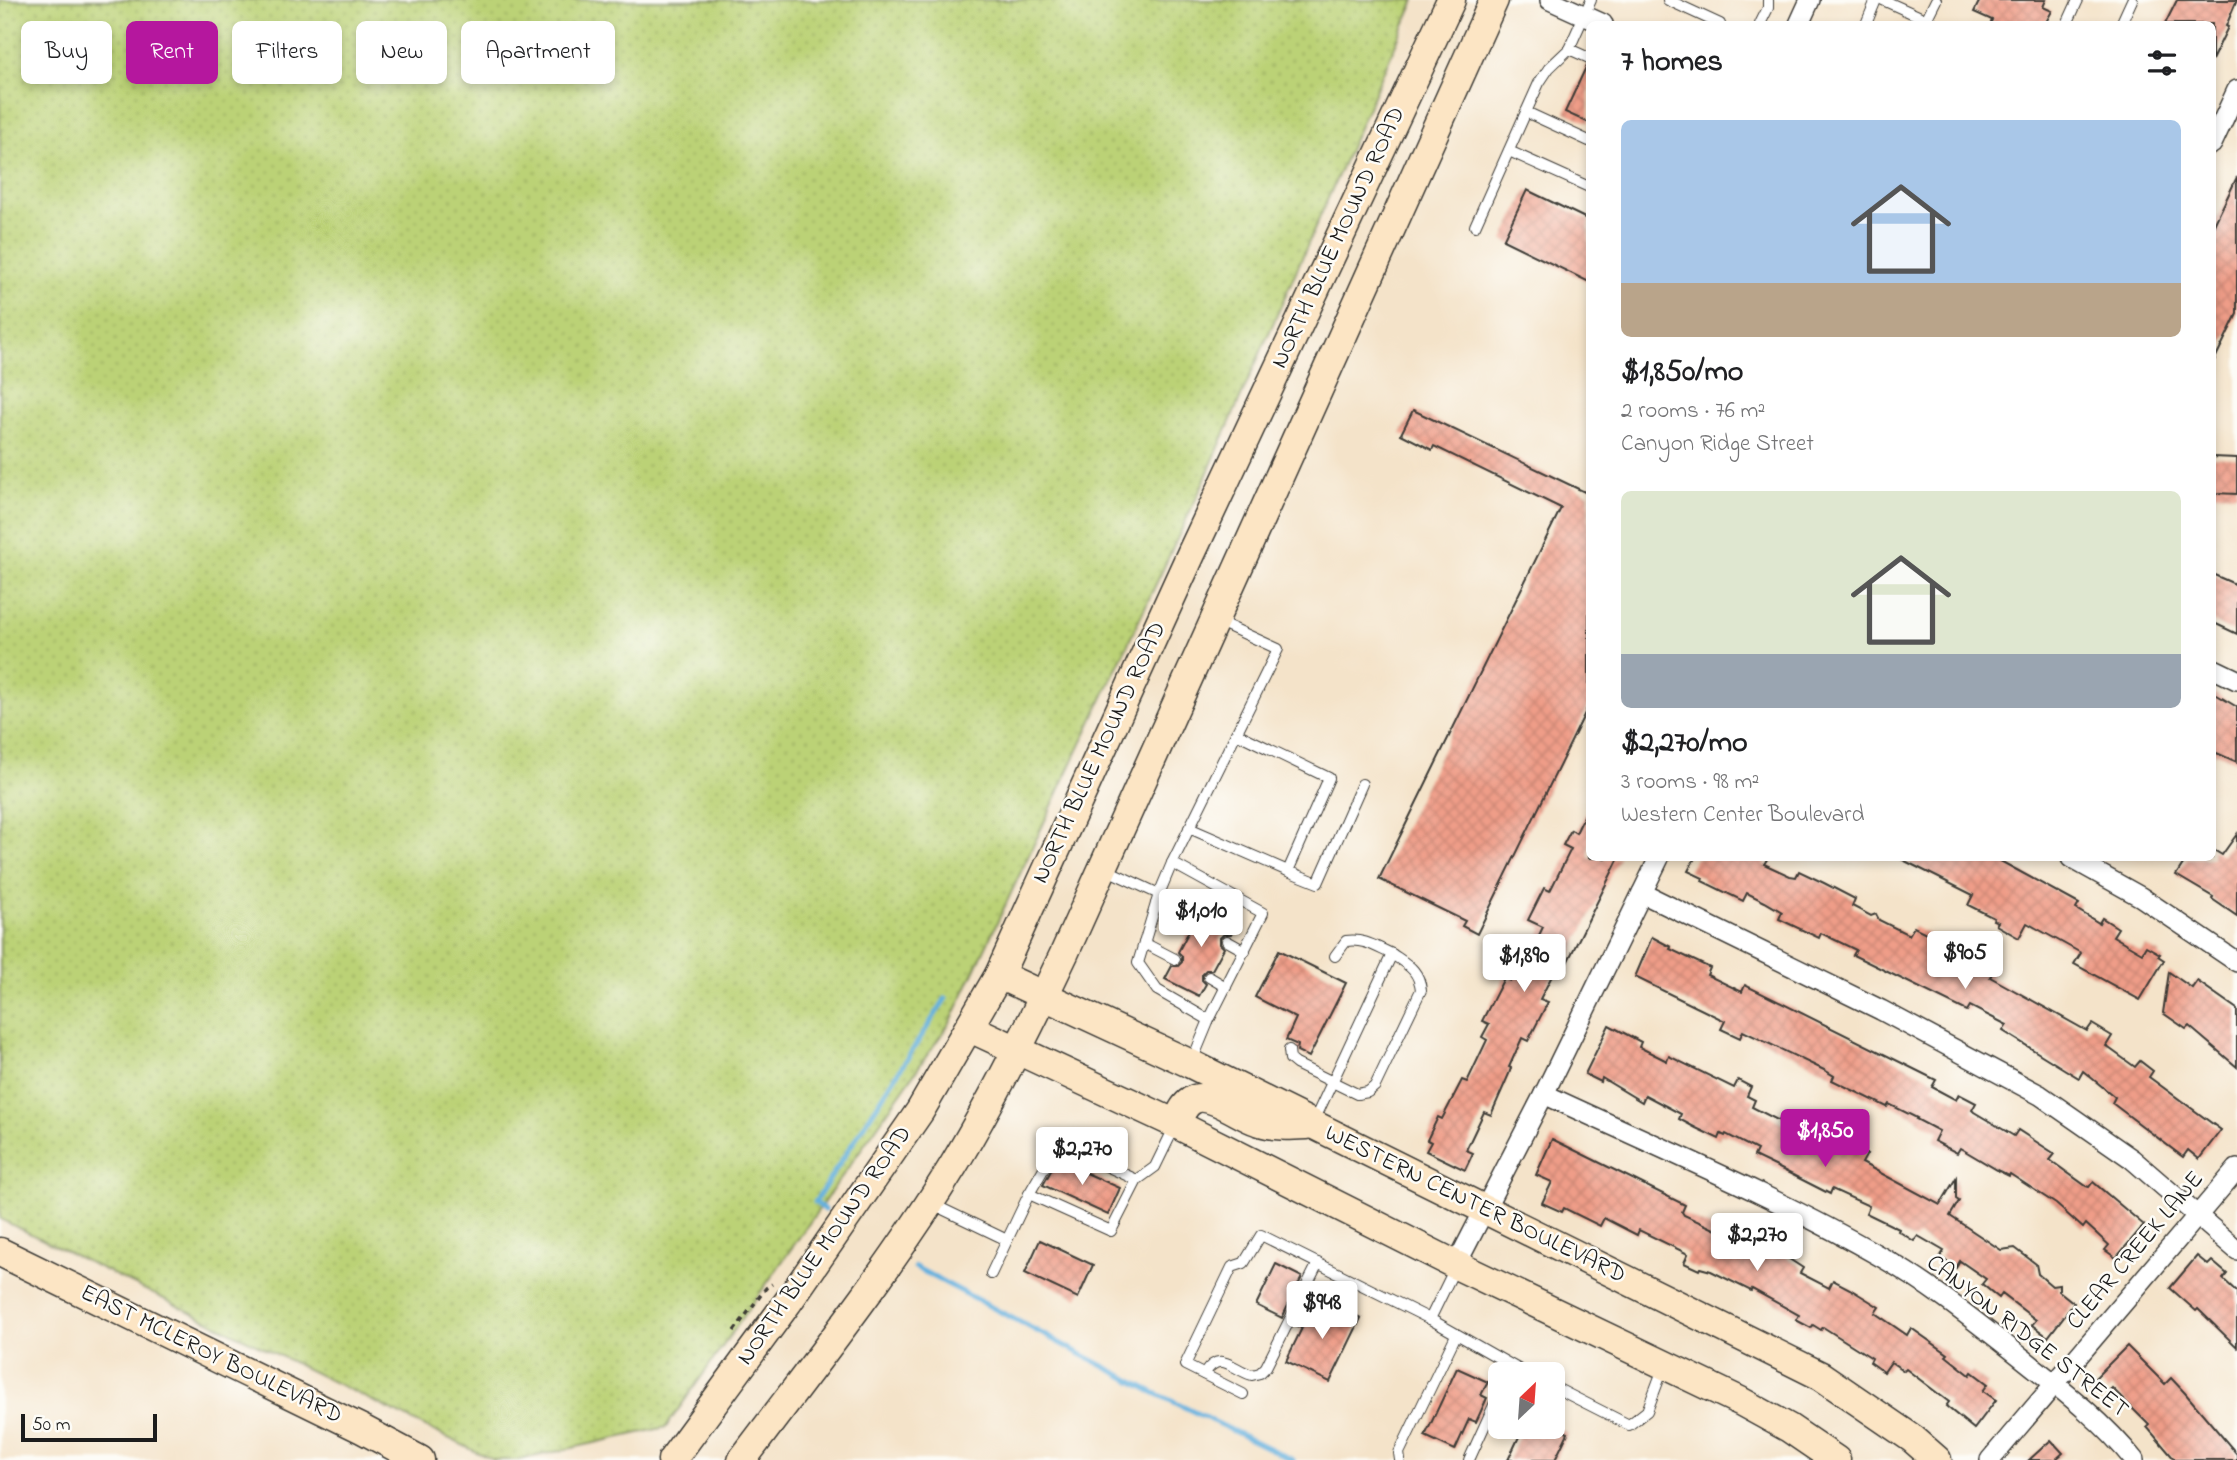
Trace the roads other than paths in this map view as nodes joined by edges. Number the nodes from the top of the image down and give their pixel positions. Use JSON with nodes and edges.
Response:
{"nodes":[{"id":1,"x":1451,"y":0,"type":"edge"},
{"id":2,"x":1494,"y":0,"type":"edge"},
{"id":3,"x":1550,"y":0,"type":"edge"},
{"id":4,"x":1668,"y":0,"type":"edge"},
{"id":5,"x":1768,"y":0,"type":"edge"},
{"id":6,"x":1810,"y":0,"type":"edge"},
{"id":7,"x":1877,"y":0,"type":"edge"},
{"id":8,"x":1882,"y":0,"type":"edge"},
{"id":9,"x":1936,"y":0,"type":"edge"},
{"id":10,"x":2078,"y":0,"type":"edge"},
{"id":11,"x":2132,"y":0,"type":"edge"},
{"id":12,"x":1587,"y":8,"type":"edge"},
{"id":13,"x":1600,"y":21,"type":"edge"},
{"id":14,"x":1714,"y":21,"type":"edge"},
{"id":15,"x":1762,"y":21,"type":"edge"},
{"id":16,"x":1800,"y":21,"type":"edge"},
{"id":17,"x":1867,"y":21,"type":"edge"},
{"id":18,"x":1929,"y":21,"type":"edge"},
{"id":19,"x":1931,"y":21,"type":"edge"},
{"id":20,"x":2068,"y":21,"type":"edge"},
{"id":21,"x":2123,"y":21,"type":"edge"},
{"id":22,"x":1569,"y":49,"type":"junction"},
{"id":23,"x":1586,"y":57,"type":"edge"},
{"id":24,"x":2237,"y":90,"type":"edge"},
{"id":25,"x":1526,"y":112,"type":"junction"},
{"id":26,"x":2216,"y":135,"type":"edge"},
{"id":27,"x":1586,"y":140,"type":"edge"},
{"id":28,"x":1509,"y":151,"type":"junction"},
{"id":29,"x":1586,"y":186,"type":"edge"},
{"id":30,"x":1475,"y":226,"type":"dead end"},
{"id":31,"x":1215,"y":620,"type":"junction"},
{"id":32,"x":2216,"y":670,"type":"edge"},
{"id":33,"x":2237,"y":680,"type":"edge"},
{"id":34,"x":1236,"y":733,"type":"junction"},
{"id":35,"x":1362,"y":784,"type":"dead end"},
{"id":36,"x":1189,"y":828,"type":"junction"},
{"id":37,"x":1658,"y":861,"type":"edge"},
{"id":38,"x":2076,"y":861,"type":"edge"},
{"id":39,"x":1172,"y":863,"type":"junction"},
{"id":40,"x":1103,"y":868,"type":"junction"},
{"id":41,"x":1288,"y":871,"type":"junction"},
{"id":42,"x":1642,"y":893,"type":"junction"},
{"id":43,"x":1157,"y":899,"type":"junction"},
{"id":44,"x":1194,"y":923,"type":"dead end"},
{"id":45,"x":1227,"y":941,"type":"dead end"},
{"id":46,"x":1144,"y":943,"type":"junction"},
{"id":47,"x":1244,"y":951,"type":"junction"},
{"id":48,"x":1392,"y":954,"type":"junction"},
{"id":49,"x":1335,"y":956,"type":"dead end"},
{"id":50,"x":1175,"y":959,"type":"dead end"},
{"id":51,"x":2237,"y":962,"type":"edge"},
{"id":52,"x":999,"y":975,"type":"junction"},
{"id":53,"x":1209,"y":977,"type":"dead end"},
{"id":54,"x":1226,"y":987,"type":"junction"},
{"id":55,"x":1044,"y":996,"type":"junction"},
{"id":56,"x":1209,"y":1020,"type":"junction"},
{"id":57,"x":970,"y":1028,"type":"junction"},
{"id":58,"x":1017,"y":1049,"type":"junction"},
{"id":59,"x":1289,"y":1050,"type":"dead end"},
{"id":60,"x":1191,"y":1064,"type":"junction"},
{"id":61,"x":1332,"y":1082,"type":"junction"},
{"id":62,"x":1544,"y":1094,"type":"junction"},
{"id":63,"x":1176,"y":1124,"type":"junction"},
{"id":64,"x":1312,"y":1124,"type":"junction"},
{"id":65,"x":2237,"y":1169,"type":"edge"},
{"id":66,"x":1137,"y":1180,"type":"junction"},
{"id":67,"x":1029,"y":1194,"type":"junction"},
{"id":68,"x":929,"y":1203,"type":"junction"},
{"id":69,"x":1485,"y":1208,"type":"junction"},
{"id":70,"x":2199,"y":1216,"type":"junction"},
{"id":71,"x":1007,"y":1240,"type":"junction"},
{"id":72,"x":2237,"y":1250,"type":"edge"},
{"id":73,"x":0,"y":1252,"type":"edge"},
{"id":74,"x":1318,"y":1263,"type":"junction"},
{"id":75,"x":1456,"y":1265,"type":"junction"},
{"id":76,"x":991,"y":1274,"type":"dead end"},
{"id":77,"x":1430,"y":1319,"type":"junction"},
{"id":78,"x":1456,"y":1335,"type":"junction"},
{"id":79,"x":1498,"y":1362,"type":"edge"},
{"id":80,"x":1664,"y":1366,"type":"junction"},
{"id":81,"x":1204,"y":1374,"type":"junction"},
{"id":82,"x":2054,"y":1384,"type":"junction"},
{"id":83,"x":1565,"y":1393,"type":"edge"},
{"id":84,"x":1243,"y":1394,"type":"dead end"},
{"id":85,"x":777,"y":1413,"type":"junction"},
{"id":86,"x":1488,"y":1418,"type":"edge"},
{"id":87,"x":672,"y":1455,"type":"edge"},
{"id":88,"x":420,"y":1460,"type":"edge"},
{"id":89,"x":742,"y":1460,"type":"edge"},
{"id":90,"x":755,"y":1460,"type":"edge"},
{"id":91,"x":1400,"y":1460,"type":"edge"},
{"id":92,"x":1469,"y":1460,"type":"edge"},
{"id":93,"x":1836,"y":1460,"type":"edge"},
{"id":94,"x":1937,"y":1460,"type":"edge"},
{"id":95,"x":1990,"y":1460,"type":"edge"},
{"id":96,"x":2134,"y":1460,"type":"edge"}],
"edges":[{"from":1,"to":52,"type":"main road","name":"NORTH BLUE MOUND ROAD"},
{"from":2,"to":31,"type":"main road","name":"NORTH BLUE MOUND ROAD"},
{"from":3,"to":12,"type":"street"},
{"from":4,"to":14,"type":"lane"},
{"from":5,"to":15,"type":"lane"},
{"from":6,"to":16,"type":"street"},
{"from":7,"to":17,"type":"lane"},
{"from":8,"to":18,"type":"lane"},
{"from":9,"to":19,"type":"lane"},
{"from":10,"to":20,"type":"lane"},
{"from":11,"to":21,"type":"lane"},
{"from":12,"to":13,"type":"street"},
{"from":12,"to":22,"type":"lane"},
{"from":22,"to":23,"type":"lane"},
{"from":22,"to":25,"type":"lane"},
{"from":24,"to":26,"type":"street"},
{"from":25,"to":27,"type":"lane"},
{"from":25,"to":28,"type":"lane"},
{"from":28,"to":29,"type":"lane"},
{"from":28,"to":30,"type":"lane"},
{"from":31,"to":34,"type":"lane"},
{"from":31,"to":40,"type":"main road","name":"NORTH BLUE MOUND ROAD"},
{"from":32,"to":33,"type":"street"},
{"from":34,"to":36,"type":"lane"},
{"from":34,"to":41,"type":"lane"},
{"from":35,"to":41,"type":"lane"},
{"from":36,"to":39,"type":"lane"},
{"from":36,"to":41,"type":"lane"},
{"from":37,"to":42,"type":"street"},
{"from":38,"to":51,"type":"street"},
{"from":39,"to":43,"type":"lane"},
{"from":39,"to":47,"type":"lane"},
{"from":40,"to":43,"type":"lane"},
{"from":40,"to":55,"type":"main road","name":"NORTH BLUE MOUND ROAD"},
{"from":42,"to":62,"type":"street"},
{"from":42,"to":70,"type":"street"},
{"from":43,"to":44,"type":"lane"},
{"from":43,"to":46,"type":"lane"},
{"from":45,"to":47,"type":"lane"},
{"from":46,"to":50,"type":"lane"},
{"from":46,"to":56,"type":"lane"},
{"from":47,"to":54,"type":"lane"},
{"from":48,"to":49,"type":"lane"},
{"from":48,"to":61,"type":"lane"},
{"from":48,"to":61,"type":"lane"},
{"from":52,"to":55,"type":"main road","name":"WESTERN CENTER BOULEVARD"},
{"from":52,"to":57,"type":"main road","name":"NORTH BLUE MOUND ROAD"},
{"from":53,"to":54,"type":"lane"},
{"from":54,"to":56,"type":"lane"},
{"from":55,"to":58,"type":"main road","name":"NORTH BLUE MOUND ROAD"},
{"from":55,"to":60,"type":"main road","name":"WESTERN CENTER BOULEVARD"},
{"from":56,"to":60,"type":"lane"},
{"from":57,"to":58,"type":"main road"},
{"from":57,"to":87,"type":"main road","name":"NORTH BLUE MOUND ROAD"},
{"from":58,"to":63,"type":"main road"},
{"from":58,"to":68,"type":"main road","name":"NORTH BLUE MOUND ROAD"},
{"from":59,"to":61,"type":"lane"},
{"from":60,"to":64,"type":"main road","name":"WESTERN CENTER BOULEVARD"},
{"from":61,"to":64,"type":"lane"},
{"from":62,"to":69,"type":"street"},
{"from":62,"to":82,"type":"street","name":"CANYON RIDGE STREET"},
{"from":63,"to":64,"type":"main road"},
{"from":63,"to":66,"type":"lane"},
{"from":63,"to":75,"type":"main road"},
{"from":64,"to":69,"type":"main road","name":"WESTERN CENTER BOULEVARD"},
{"from":65,"to":70,"type":"street","name":"CLEAR CREEK LANE"},
{"from":66,"to":67,"type":"lane"},
{"from":66,"to":67,"type":"lane"},
{"from":67,"to":71,"type":"lane"},
{"from":68,"to":71,"type":"lane"},
{"from":68,"to":85,"type":"main road","name":"NORTH BLUE MOUND ROAD"},
{"from":69,"to":75,"type":"street"},
{"from":69,"to":94,"type":"main road","name":"WESTERN CENTER BOULEVARD"},
{"from":70,"to":72,"type":"street"},
{"from":70,"to":82,"type":"street","name":"CLEAR CREEK LANE"},
{"from":71,"to":76,"type":"lane"},
{"from":73,"to":88,"type":"main road","name":"EAST MCLEROY BOULEVARD"},
{"from":74,"to":77,"type":"lane"},
{"from":74,"to":81,"type":"lane"},
{"from":74,"to":81,"type":"lane"},
{"from":75,"to":77,"type":"lane"},
{"from":75,"to":80,"type":"main road"},
{"from":77,"to":78,"type":"lane"},
{"from":78,"to":79,"type":"lane"},
{"from":78,"to":91,"type":"lane"},
{"from":80,"to":83,"type":"lane"},
{"from":80,"to":93,"type":"main road"},
{"from":81,"to":84,"type":"lane"},
{"from":82,"to":95,"type":"street","name":"CLEAR CREEK LANE"},
{"from":82,"to":96,"type":"street","name":"CANYON RIDGE STREET"},
{"from":85,"to":89,"type":"main road","name":"NORTH BLUE MOUND ROAD"},
{"from":85,"to":90,"type":"main road"},
{"from":86,"to":92,"type":"lane"}]}
